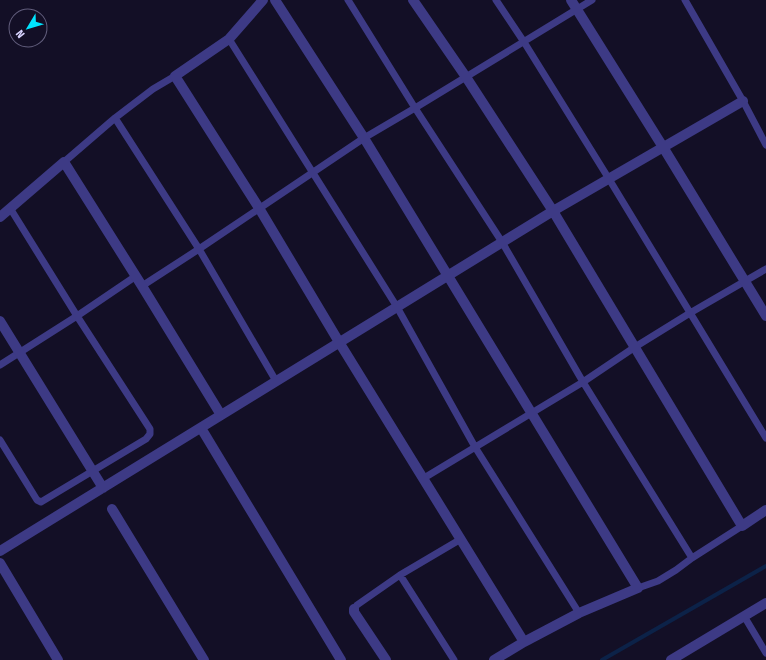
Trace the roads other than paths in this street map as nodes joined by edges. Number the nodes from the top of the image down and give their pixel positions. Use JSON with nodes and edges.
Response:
{"nodes":[{"id":1,"x":263,"y":0,"type":"edge"},
{"id":2,"x":275,"y":0,"type":"edge"},
{"id":3,"x":348,"y":0,"type":"edge"},
{"id":4,"x":413,"y":0,"type":"edge"},
{"id":5,"x":496,"y":0,"type":"edge"},
{"id":6,"x":571,"y":0,"type":"edge"},
{"id":7,"x":592,"y":0,"type":"edge"},
{"id":8,"x":685,"y":0,"type":"edge"},
{"id":9,"x":577,"y":9,"type":"junction"},
{"id":10,"x":229,"y":39,"type":"junction"},
{"id":11,"x":524,"y":42,"type":"junction"},
{"id":12,"x":175,"y":76,"type":"junction"},
{"id":13,"x":466,"y":77,"type":"junction"},
{"id":14,"x":743,"y":100,"type":"junction"},
{"id":15,"x":415,"y":108,"type":"junction"},
{"id":16,"x":115,"y":118,"type":"junction"},
{"id":17,"x":364,"y":138,"type":"junction"},
{"id":18,"x":766,"y":145,"type":"edge"},
{"id":19,"x":663,"y":147,"type":"junction"},
{"id":20,"x":64,"y":162,"type":"junction"},
{"id":21,"x":312,"y":173,"type":"junction"},
{"id":22,"x":609,"y":179,"type":"junction"},
{"id":23,"x":10,"y":208,"type":"junction"},
{"id":24,"x":259,"y":208,"type":"junction"},
{"id":25,"x":552,"y":211,"type":"junction"},
{"id":26,"x":0,"y":217,"type":"edge"},
{"id":27,"x":502,"y":242,"type":"junction"},
{"id":28,"x":198,"y":249,"type":"junction"},
{"id":29,"x":766,"y":269,"type":"edge"},
{"id":30,"x":136,"y":276,"type":"junction"},
{"id":31,"x":448,"y":276,"type":"junction"},
{"id":32,"x":745,"y":281,"type":"junction"},
{"id":33,"x":142,"y":286,"type":"junction"},
{"id":34,"x":397,"y":307,"type":"junction"},
{"id":35,"x":690,"y":313,"type":"junction"},
{"id":36,"x":77,"y":316,"type":"junction"},
{"id":37,"x":766,"y":316,"type":"edge"},
{"id":38,"x":0,"y":321,"type":"edge"},
{"id":39,"x":339,"y":342,"type":"junction"},
{"id":40,"x":635,"y":347,"type":"junction"},
{"id":41,"x":19,"y":353,"type":"junction"},
{"id":42,"x":0,"y":365,"type":"edge"},
{"id":43,"x":276,"y":381,"type":"junction"},
{"id":44,"x":583,"y":382,"type":"junction"},
{"id":45,"x":532,"y":413,"type":"junction"},
{"id":46,"x":221,"y":415,"type":"junction"},
{"id":47,"x":201,"y":428,"type":"junction"},
{"id":48,"x":766,"y":438,"type":"edge"},
{"id":49,"x":0,"y":440,"type":"edge"},
{"id":50,"x":475,"y":448,"type":"junction"},
{"id":51,"x":92,"y":471,"type":"junction"},
{"id":52,"x":424,"y":478,"type":"junction"},
{"id":53,"x":103,"y":488,"type":"junction"},
{"id":54,"x":112,"y":509,"type":"dead end"},
{"id":55,"x":766,"y":510,"type":"edge"},
{"id":56,"x":742,"y":526,"type":"junction"},
{"id":57,"x":461,"y":539,"type":"junction"},
{"id":58,"x":0,"y":551,"type":"edge"},
{"id":59,"x":692,"y":558,"type":"junction"},
{"id":60,"x":0,"y":563,"type":"edge"},
{"id":61,"x":400,"y":575,"type":"junction"},
{"id":62,"x":638,"y":588,"type":"junction"},
{"id":63,"x":766,"y":603,"type":"edge"},
{"id":64,"x":354,"y":609,"type":"joint"},
{"id":65,"x":580,"y":612,"type":"junction"},
{"id":66,"x":744,"y":616,"type":"junction"},
{"id":67,"x":524,"y":642,"type":"junction"},
{"id":68,"x":766,"y":653,"type":"edge"},
{"id":69,"x":684,"y":657,"type":"edge"},
{"id":70,"x":58,"y":660,"type":"edge"},
{"id":71,"x":204,"y":660,"type":"edge"},
{"id":72,"x":342,"y":660,"type":"edge"},
{"id":73,"x":386,"y":660,"type":"edge"},
{"id":74,"x":454,"y":660,"type":"edge"},
{"id":75,"x":494,"y":660,"type":"edge"},
{"id":76,"x":671,"y":660,"type":"edge"}],
"edges":[{"from":1,"to":10,"type":"street"},
{"from":2,"to":17,"type":"street"},
{"from":3,"to":15,"type":"lane"},
{"from":4,"to":13,"type":"street"},
{"from":5,"to":11,"type":"lane"},
{"from":6,"to":9,"type":"street"},
{"from":7,"to":9,"type":"lane"},
{"from":8,"to":14,"type":"lane"},
{"from":9,"to":11,"type":"lane"},
{"from":9,"to":19,"type":"street"},
{"from":10,"to":12,"type":"street"},
{"from":10,"to":21,"type":"lane"},
{"from":11,"to":13,"type":"lane"},
{"from":11,"to":22,"type":"lane"},
{"from":12,"to":16,"type":"lane"},
{"from":12,"to":24,"type":"street"},
{"from":13,"to":15,"type":"lane"},
{"from":13,"to":25,"type":"street"},
{"from":14,"to":18,"type":"lane"},
{"from":14,"to":19,"type":"street"},
{"from":15,"to":17,"type":"lane"},
{"from":15,"to":27,"type":"lane"},
{"from":16,"to":20,"type":"lane"},
{"from":16,"to":28,"type":"lane"},
{"from":17,"to":21,"type":"lane"},
{"from":17,"to":31,"type":"street"},
{"from":19,"to":22,"type":"street"},
{"from":19,"to":32,"type":"street"},
{"from":20,"to":23,"type":"street"},
{"from":20,"to":30,"type":"street"},
{"from":21,"to":24,"type":"lane"},
{"from":21,"to":34,"type":"lane"},
{"from":22,"to":25,"type":"street"},
{"from":22,"to":35,"type":"lane"},
{"from":23,"to":26,"type":"street"},
{"from":23,"to":36,"type":"lane"},
{"from":24,"to":28,"type":"lane"},
{"from":24,"to":39,"type":"street"},
{"from":25,"to":27,"type":"street"},
{"from":25,"to":40,"type":"street"},
{"from":27,"to":31,"type":"street"},
{"from":27,"to":44,"type":"lane"},
{"from":28,"to":33,"type":"lane"},
{"from":28,"to":43,"type":"lane"},
{"from":29,"to":32,"type":"lane"},
{"from":30,"to":33,"type":"street"},
{"from":30,"to":36,"type":"lane"},
{"from":31,"to":34,"type":"street"},
{"from":31,"to":45,"type":"street"},
{"from":32,"to":35,"type":"lane"},
{"from":32,"to":37,"type":"street"},
{"from":33,"to":46,"type":"street"},
{"from":34,"to":39,"type":"street"},
{"from":34,"to":50,"type":"lane"},
{"from":35,"to":40,"type":"lane"},
{"from":35,"to":48,"type":"lane"},
{"from":36,"to":41,"type":"lane"},
{"from":36,"to":51,"type":"lane"},
{"from":38,"to":41,"type":"street"},
{"from":39,"to":43,"type":"street"},
{"from":39,"to":52,"type":"street"},
{"from":40,"to":44,"type":"lane"},
{"from":40,"to":56,"type":"street"},
{"from":41,"to":42,"type":"lane"},
{"from":41,"to":51,"type":"street"},
{"from":43,"to":46,"type":"street"},
{"from":44,"to":45,"type":"lane"},
{"from":44,"to":59,"type":"lane"},
{"from":45,"to":50,"type":"lane"},
{"from":45,"to":62,"type":"street"},
{"from":46,"to":47,"type":"street"},
{"from":47,"to":53,"type":"street"},
{"from":47,"to":72,"type":"street"},
{"from":49,"to":51,"type":"lane"},
{"from":50,"to":52,"type":"lane"},
{"from":50,"to":65,"type":"lane"},
{"from":51,"to":53,"type":"street"},
{"from":52,"to":57,"type":"street"},
{"from":53,"to":58,"type":"street"},
{"from":54,"to":71,"type":"street"},
{"from":55,"to":56,"type":"street"},
{"from":56,"to":59,"type":"lane"},
{"from":57,"to":61,"type":"lane"},
{"from":57,"to":67,"type":"street"},
{"from":59,"to":62,"type":"lane"},
{"from":60,"to":70,"type":"street"},
{"from":61,"to":64,"type":"lane"},
{"from":61,"to":74,"type":"lane"},
{"from":62,"to":65,"type":"street"},
{"from":63,"to":66,"type":"street"},
{"from":64,"to":73,"type":"street"},
{"from":65,"to":67,"type":"street"},
{"from":66,"to":68,"type":"lane"},
{"from":66,"to":69,"type":"street"},
{"from":67,"to":75,"type":"street"},
{"from":69,"to":76,"type":"street"}]}
